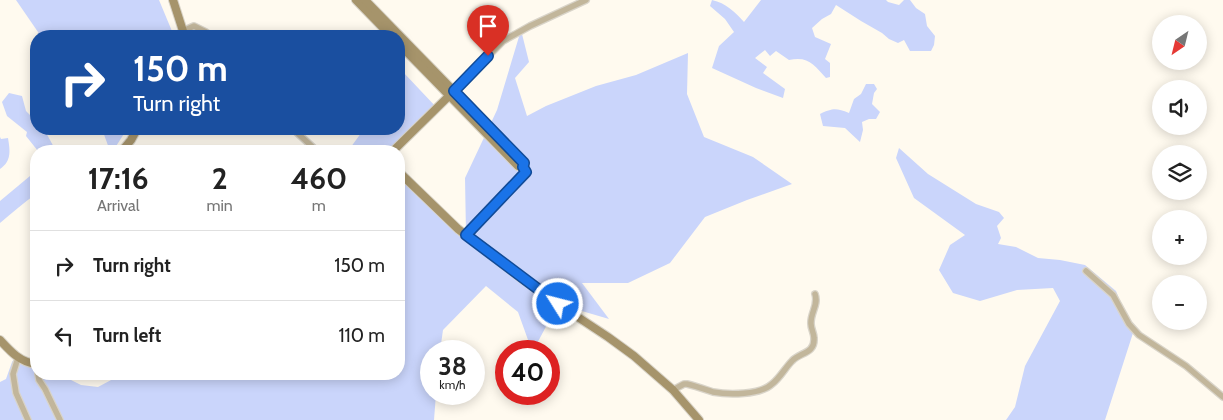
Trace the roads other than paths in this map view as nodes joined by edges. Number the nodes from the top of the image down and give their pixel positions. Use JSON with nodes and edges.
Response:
{"nodes":[{"id":1,"x":173,"y":0,"type":"edge"},
{"id":2,"x":356,"y":0,"type":"edge"},
{"id":3,"x":366,"y":0,"type":"edge"},
{"id":4,"x":586,"y":0,"type":"edge"},
{"id":5,"x":181,"y":30,"type":"edge"},
{"id":6,"x":188,"y":30,"type":"edge"},
{"id":7,"x":202,"y":30,"type":"edge"},
{"id":8,"x":385,"y":30,"type":"edge"},
{"id":9,"x":393,"y":30,"type":"edge"},
{"id":10,"x":405,"y":43,"type":"edge"},
{"id":11,"x":405,"y":50,"type":"edge"},
{"id":12,"x":452,"y":94,"type":"junction"},
{"id":13,"x":300,"y":135,"type":"edge"},
{"id":14,"x":310,"y":145,"type":"edge"},
{"id":15,"x":399,"y":145,"type":"edge"},
{"id":16,"x":405,"y":178,"type":"edge"},
{"id":17,"x":466,"y":235,"type":"junction"},
{"id":18,"x":1086,"y":271,"type":"dead end"},
{"id":19,"x":815,"y":294,"type":"dead end"},
{"id":20,"x":0,"y":340,"type":"edge"},
{"id":21,"x":18,"y":358,"type":"junction"},
{"id":22,"x":30,"y":363,"type":"edge"},
{"id":23,"x":39,"y":380,"type":"edge"},
{"id":24,"x":673,"y":390,"type":"junction"},
{"id":25,"x":1223,"y":397,"type":"edge"},
{"id":26,"x":28,"y":420,"type":"edge"},
{"id":27,"x":60,"y":420,"type":"edge"},
{"id":28,"x":699,"y":420,"type":"edge"}],
"edges":[{"from":1,"to":5,"type":"street"},
{"from":2,"to":8,"type":"street"},
{"from":3,"to":9,"type":"street"},
{"from":4,"to":12,"type":"street"},
{"from":6,"to":7,"type":"street"},
{"from":10,"to":12,"type":"street"},
{"from":11,"to":12,"type":"street"},
{"from":12,"to":15,"type":"street"},
{"from":12,"to":17,"type":"street"},
{"from":13,"to":14,"type":"street"},
{"from":16,"to":17,"type":"street"},
{"from":17,"to":24,"type":"street"},
{"from":18,"to":25,"type":"street"},
{"from":19,"to":24,"type":"street"},
{"from":20,"to":21,"type":"street"},
{"from":21,"to":22,"type":"street"},
{"from":21,"to":26,"type":"street"},
{"from":23,"to":27,"type":"street"},
{"from":24,"to":28,"type":"street"}]}
